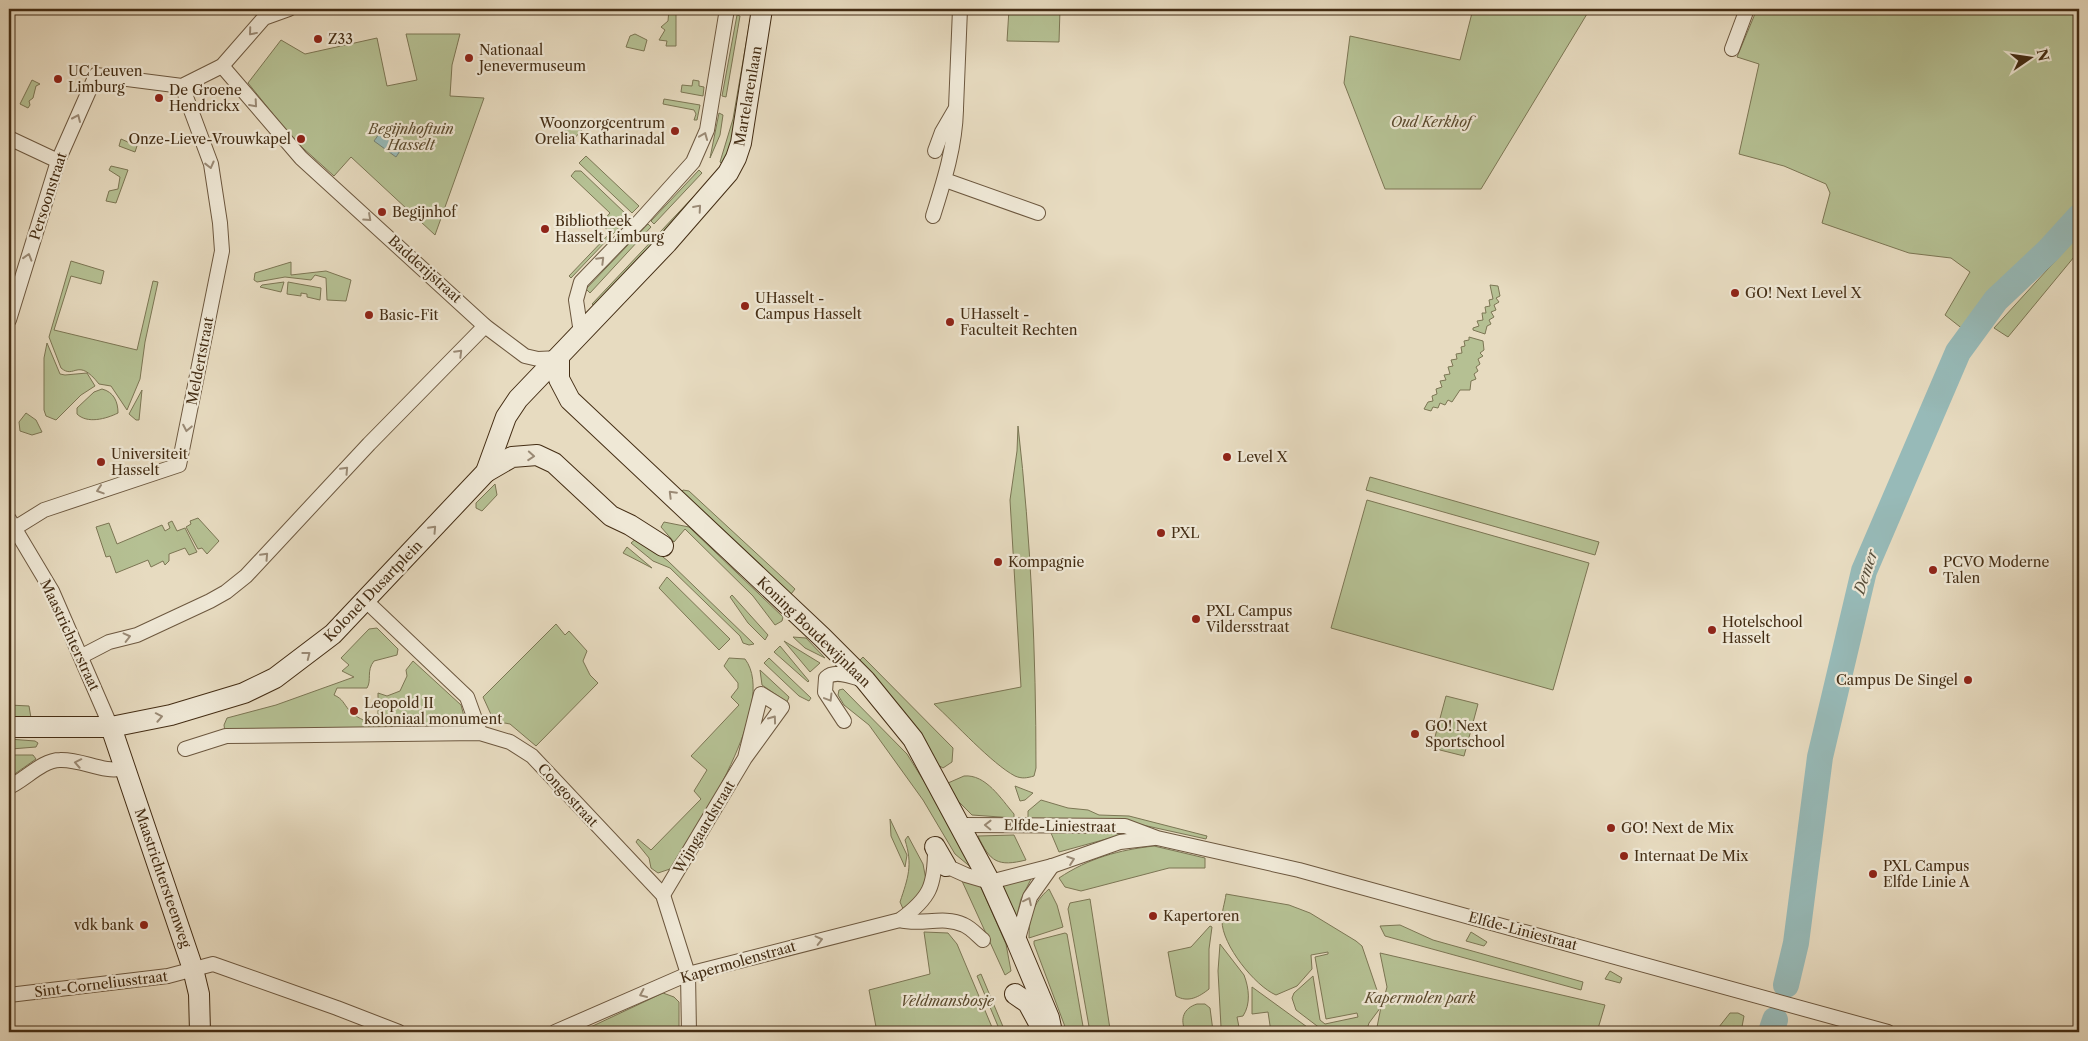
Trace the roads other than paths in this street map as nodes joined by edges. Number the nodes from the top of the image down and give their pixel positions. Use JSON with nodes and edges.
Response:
{"nodes":[{"id":1,"x":289,"y":9,"type":"edge"},
{"id":2,"x":727,"y":9,"type":"edge"},
{"id":3,"x":762,"y":9,"type":"edge"},
{"id":4,"x":960,"y":9,"type":"edge"},
{"id":5,"x":1747,"y":9,"type":"edge"},
{"id":6,"x":1732,"y":49,"type":"dead end"},
{"id":7,"x":222,"y":66,"type":"junction"},
{"id":8,"x":182,"y":86,"type":"junction"},
{"id":9,"x":956,"y":108,"type":"junction"},
{"id":10,"x":9,"y":138,"type":"edge"},
{"id":11,"x":935,"y":151,"type":"dead end"},
{"id":12,"x":58,"y":161,"type":"junction"},
{"id":13,"x":945,"y":180,"type":"junction"},
{"id":14,"x":1038,"y":213,"type":"dead end"},
{"id":15,"x":933,"y":216,"type":"dead end"},
{"id":16,"x":9,"y":320,"type":"edge"},
{"id":17,"x":485,"y":326,"type":"junction"},
{"id":18,"x":581,"y":333,"type":"junction"},
{"id":19,"x":559,"y":358,"type":"junction"},
{"id":20,"x":486,"y":472,"type":"junction"},
{"id":21,"x":12,"y":524,"type":"edge"},
{"id":22,"x":663,"y":546,"type":"dead end"},
{"id":23,"x":369,"y":603,"type":"junction"},
{"id":24,"x":82,"y":656,"type":"junction"},
{"id":25,"x":865,"y":680,"type":"junction"},
{"id":26,"x":844,"y":721,"type":"dead end"},
{"id":27,"x":9,"y":727,"type":"edge"},
{"id":28,"x":111,"y":727,"type":"junction"},
{"id":29,"x":480,"y":733,"type":"junction"},
{"id":30,"x":185,"y":749,"type":"dead end"},
{"id":31,"x":745,"y":758,"type":"dead end"},
{"id":32,"x":125,"y":768,"type":"junction"},
{"id":33,"x":9,"y":787,"type":"edge"},
{"id":34,"x":961,"y":825,"type":"junction"},
{"id":35,"x":1157,"y":838,"type":"junction"},
{"id":36,"x":935,"y":847,"type":"joint"},
{"id":37,"x":946,"y":866,"type":"joint"},
{"id":38,"x":1052,"y":866,"type":"junction"},
{"id":39,"x":990,"y":882,"type":"junction"},
{"id":40,"x":663,"y":895,"type":"junction"},
{"id":41,"x":900,"y":920,"type":"junction"},
{"id":42,"x":983,"y":940,"type":"dead end"},
{"id":43,"x":1017,"y":942,"type":"junction"},
{"id":44,"x":193,"y":969,"type":"junction"},
{"id":45,"x":688,"y":974,"type":"junction"},
{"id":46,"x":1015,"y":994,"type":"dead end"},
{"id":47,"x":9,"y":995,"type":"edge"},
{"id":48,"x":200,"y":1032,"type":"edge"},
{"id":49,"x":399,"y":1032,"type":"edge"},
{"id":50,"x":555,"y":1032,"type":"edge"},
{"id":51,"x":689,"y":1032,"type":"edge"},
{"id":52,"x":1045,"y":1032,"type":"edge"},
{"id":53,"x":1052,"y":1032,"type":"edge"},
{"id":54,"x":1888,"y":1032,"type":"edge"}],
"edges":[{"from":1,"to":7,"type":"street","one_way":true},
{"from":18,"to":2,"type":"street","one_way":true},
{"from":18,"to":3,"type":"main road","name":"Martelarenlaan","one_way":true},
{"from":4,"to":9,"type":"street"},
{"from":5,"to":6,"type":"street"},
{"from":7,"to":8,"type":"street"},
{"from":7,"to":17,"type":"street","name":"Badderijstraat","one_way":true},
{"from":12,"to":8,"type":"street","name":"Persoonstraat","one_way":true},
{"from":8,"to":21,"type":"street","name":"Meldertstraat","one_way":true},
{"from":9,"to":11,"type":"street"},
{"from":9,"to":13,"type":"street"},
{"from":10,"to":12,"type":"street"},
{"from":16,"to":12,"type":"street","name":"Persoonstraat","one_way":true},
{"from":13,"to":14,"type":"street"},
{"from":13,"to":15,"type":"street"},
{"from":17,"to":19,"type":"street","name":"Badderijstraat"},
{"from":24,"to":17,"type":"street","one_way":true},
{"from":18,"to":19,"type":"main road","name":"Martelarenlaan"},
{"from":19,"to":20,"type":"main road","name":"Kolonel Dusartplein"},
{"from":25,"to":19,"type":"main road","name":"Koning Boudewijnlaan","one_way":true},
{"from":20,"to":22,"type":"main road","one_way":true},
{"from":23,"to":20,"type":"main road","name":"Kolonel Dusartplein","one_way":true},
{"from":21,"to":24,"type":"street","name":"Maastrichterstraat"},
{"from":28,"to":23,"type":"main road","name":"Kolonel Dusartplein","one_way":true},
{"from":23,"to":29,"type":"street"},
{"from":24,"to":28,"type":"street","name":"Maastrichterstraat"},
{"from":25,"to":26,"type":"street","one_way":true},
{"from":25,"to":34,"type":"main road","name":"Koning Boudewijnlaan"},
{"from":27,"to":28,"type":"main road","name":"Kolonel Dusartplein"},
{"from":28,"to":32,"type":"main road","name":"Maastrichtersteenweg"},
{"from":29,"to":30,"type":"street"},
{"from":29,"to":40,"type":"street","name":"Congostraat"},
{"from":31,"to":40,"type":"street","name":"Wijngaardstraat"},
{"from":32,"to":33,"type":"street","one_way":true},
{"from":32,"to":44,"type":"main road","name":"Maastrichtersteenweg"},
{"from":35,"to":34,"type":"street","name":"Elfde-Liniestraat","one_way":true},
{"from":34,"to":39,"type":"main road","name":"Koning Boudewijnlaan"},
{"from":38,"to":35,"type":"street","name":"Elfde-Liniestraat","one_way":true},
{"from":35,"to":54,"type":"street","name":"Elfde-Liniestraat"},
{"from":36,"to":37,"type":"main road"},
{"from":36,"to":41,"type":"street","name":"Kapermolenstraat"},
{"from":37,"to":39,"type":"street"},
{"from":38,"to":39,"type":"street","name":"Elfde-Liniestraat"},
{"from":43,"to":38,"type":"street","one_way":true},
{"from":39,"to":43,"type":"main road","name":"Koning Boudewijnlaan"},
{"from":40,"to":45,"type":"street","name":"Congostraat"},
{"from":41,"to":42,"type":"street","name":"Kapermolenstraat"},
{"from":45,"to":41,"type":"street","name":"Kapermolenstraat","one_way":true},
{"from":43,"to":53,"type":"main road","name":"Koning Boudewijnlaan"},
{"from":44,"to":47,"type":"street","name":"Sint-Corneliusstraat"},
{"from":44,"to":48,"type":"main road","name":"Maastrichtersteenweg"},
{"from":44,"to":49,"type":"street","name":"Sint-Corneliusstraat"},
{"from":45,"to":50,"type":"street","name":"Kapermolenstraat","one_way":true},
{"from":45,"to":51,"type":"street","name":"Congostraat"},
{"from":46,"to":52,"type":"main road"}]}
